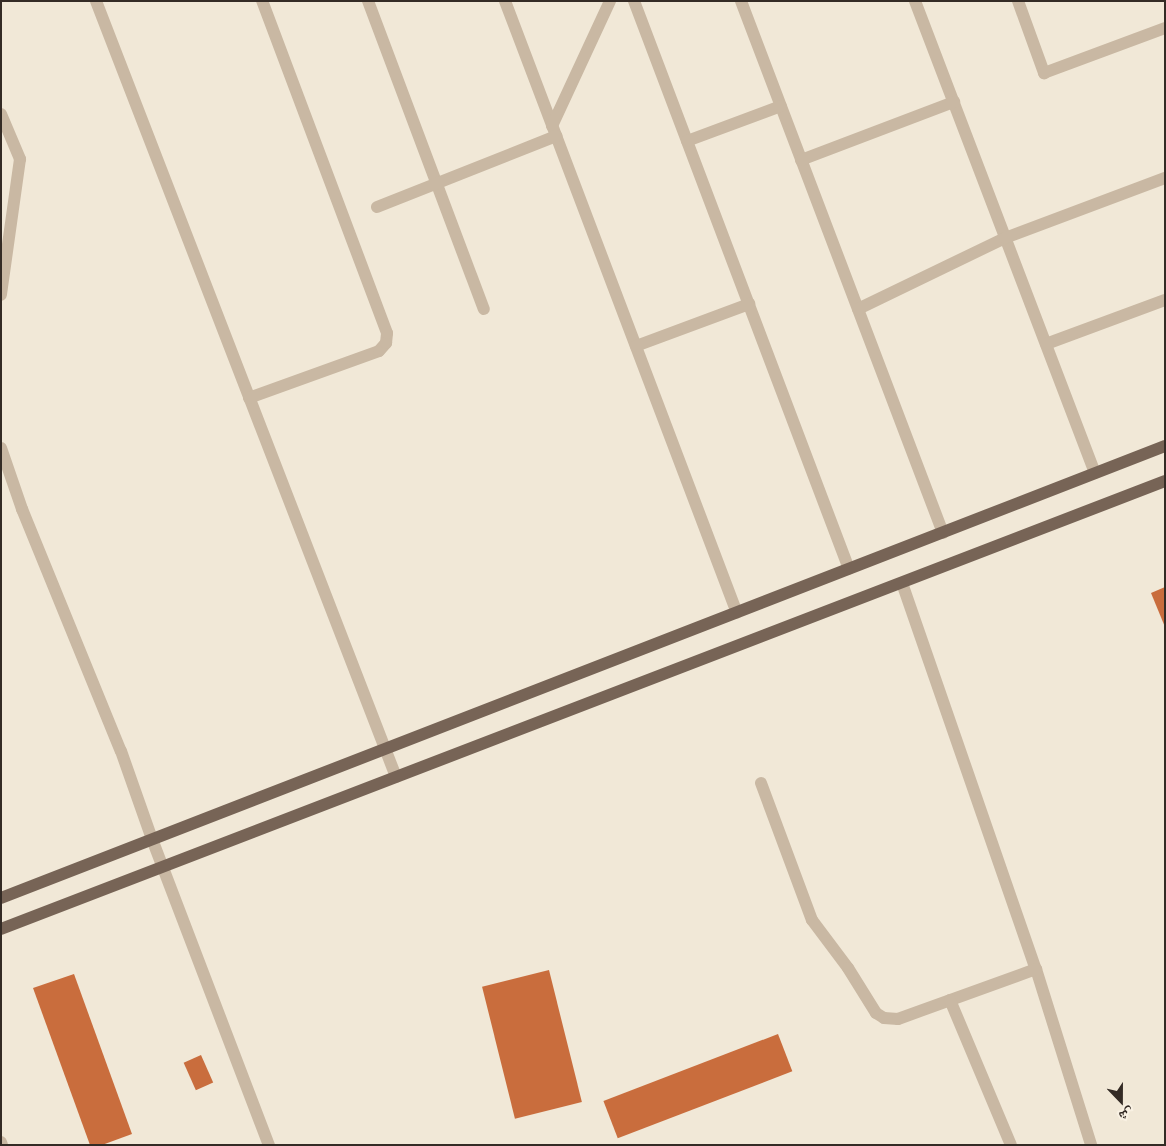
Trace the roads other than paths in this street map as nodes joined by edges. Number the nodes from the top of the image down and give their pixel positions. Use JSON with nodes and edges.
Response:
{"nodes":[{"id":1,"x":96,"y":1,"type":"edge"},
{"id":2,"x":262,"y":1,"type":"edge"},
{"id":3,"x":368,"y":1,"type":"edge"},
{"id":4,"x":505,"y":1,"type":"edge"},
{"id":5,"x":610,"y":1,"type":"edge"},
{"id":6,"x":634,"y":1,"type":"edge"},
{"id":7,"x":741,"y":1,"type":"edge"},
{"id":8,"x":915,"y":1,"type":"edge"},
{"id":9,"x":1018,"y":1,"type":"edge"},
{"id":10,"x":1165,"y":28,"type":"edge"},
{"id":11,"x":954,"y":102,"type":"junction"},
{"id":12,"x":781,"y":106,"type":"junction"},
{"id":13,"x":1,"y":114,"type":"edge"},
{"id":14,"x":554,"y":131,"type":"junction"},
{"id":15,"x":687,"y":141,"type":"junction"},
{"id":16,"x":801,"y":160,"type":"junction"},
{"id":17,"x":1165,"y":178,"type":"edge"},
{"id":18,"x":437,"y":185,"type":"junction"},
{"id":19,"x":377,"y":207,"type":"dead end"},
{"id":20,"x":1005,"y":238,"type":"junction"},
{"id":21,"x":1,"y":295,"type":"edge"},
{"id":22,"x":1165,"y":300,"type":"edge"},
{"id":23,"x":749,"y":304,"type":"junction"},
{"id":24,"x":484,"y":309,"type":"dead end"},
{"id":25,"x":858,"y":309,"type":"junction"},
{"id":26,"x":1046,"y":344,"type":"junction"},
{"id":27,"x":636,"y":346,"type":"junction"},
{"id":28,"x":249,"y":398,"type":"junction"},
{"id":29,"x":1165,"y":446,"type":"edge"},
{"id":30,"x":1,"y":448,"type":"edge"},
{"id":31,"x":1094,"y":473,"type":"junction"},
{"id":32,"x":1165,"y":481,"type":"edge"},
{"id":33,"x":943,"y":533,"type":"junction"},
{"id":34,"x":849,"y":569,"type":"junction"},
{"id":35,"x":902,"y":583,"type":"junction"},
{"id":36,"x":737,"y":613,"type":"junction"},
{"id":37,"x":385,"y":750,"type":"junction"},
{"id":38,"x":396,"y":776,"type":"junction"},
{"id":39,"x":761,"y":783,"type":"dead end"},
{"id":40,"x":152,"y":839,"type":"junction"},
{"id":41,"x":162,"y":866,"type":"junction"},
{"id":42,"x":1,"y":898,"type":"edge"},
{"id":43,"x":1,"y":929,"type":"edge"},
{"id":44,"x":1036,"y":969,"type":"junction"},
{"id":45,"x":950,"y":1000,"type":"junction"},
{"id":46,"x":269,"y":1145,"type":"edge"},
{"id":47,"x":1011,"y":1145,"type":"edge"},
{"id":48,"x":1091,"y":1145,"type":"edge"}],
"edges":[{"from":1,"to":28,"type":"street"},
{"from":2,"to":28,"type":"street"},
{"from":3,"to":18,"type":"street"},
{"from":4,"to":14,"type":"street"},
{"from":5,"to":14,"type":"street"},
{"from":6,"to":15,"type":"street"},
{"from":7,"to":12,"type":"street"},
{"from":8,"to":11,"type":"street"},
{"from":9,"to":10,"type":"street"},
{"from":11,"to":16,"type":"street"},
{"from":11,"to":20,"type":"street"},
{"from":12,"to":15,"type":"street"},
{"from":12,"to":16,"type":"street"},
{"from":13,"to":21,"type":"street"},
{"from":14,"to":18,"type":"street"},
{"from":14,"to":27,"type":"street"},
{"from":15,"to":23,"type":"street"},
{"from":16,"to":25,"type":"street"},
{"from":17,"to":20,"type":"street"},
{"from":18,"to":19,"type":"street"},
{"from":18,"to":24,"type":"street"},
{"from":20,"to":25,"type":"street"},
{"from":20,"to":26,"type":"street"},
{"from":22,"to":26,"type":"street"},
{"from":23,"to":27,"type":"street"},
{"from":23,"to":34,"type":"street"},
{"from":25,"to":33,"type":"street"},
{"from":26,"to":31,"type":"street"},
{"from":27,"to":36,"type":"street"},
{"from":28,"to":37,"type":"street"},
{"from":29,"to":31,"type":"main road"},
{"from":30,"to":40,"type":"street"},
{"from":31,"to":33,"type":"main road"},
{"from":32,"to":35,"type":"main road"},
{"from":33,"to":34,"type":"main road"},
{"from":34,"to":36,"type":"main road"},
{"from":35,"to":38,"type":"main road"},
{"from":35,"to":44,"type":"street"},
{"from":36,"to":37,"type":"main road"},
{"from":37,"to":38,"type":"street"},
{"from":37,"to":40,"type":"main road"},
{"from":38,"to":41,"type":"main road"},
{"from":39,"to":45,"type":"street"},
{"from":40,"to":41,"type":"street"},
{"from":40,"to":42,"type":"main road"},
{"from":41,"to":43,"type":"main road"},
{"from":41,"to":46,"type":"street"},
{"from":44,"to":45,"type":"street"},
{"from":44,"to":48,"type":"street"},
{"from":45,"to":47,"type":"street"}]}
